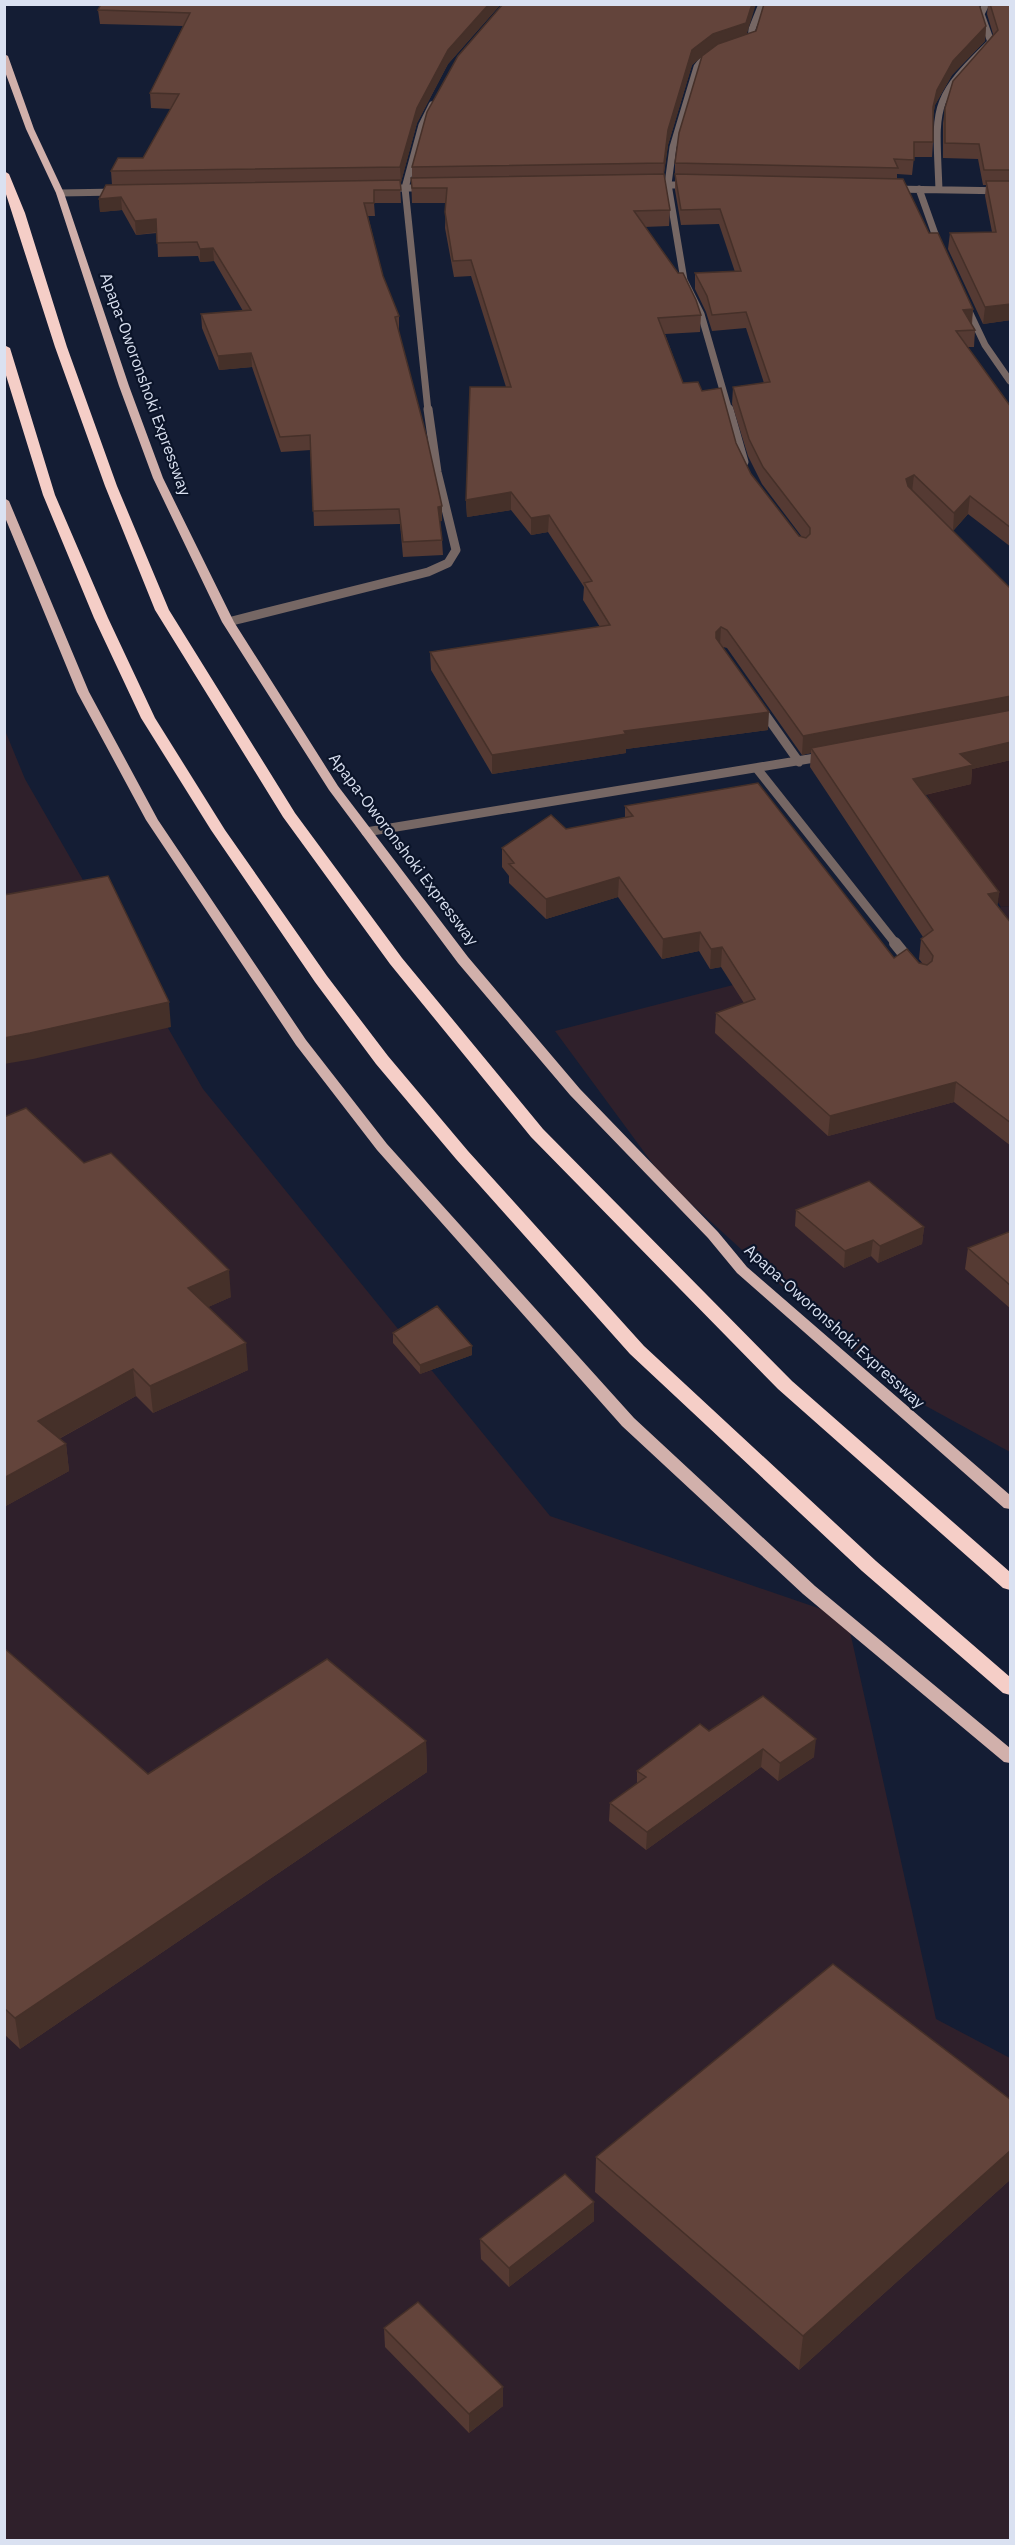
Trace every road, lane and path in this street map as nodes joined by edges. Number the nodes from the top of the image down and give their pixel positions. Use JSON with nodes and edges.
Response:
{"nodes":[{"id":1,"x":762,"y":4,"type":"edge"},
{"id":2,"x":986,"y":4,"type":"edge"},
{"id":3,"x":733,"y":46,"type":"edge"},
{"id":4,"x":724,"y":49,"type":"edge"},
{"id":5,"x":4,"y":56,"type":"edge"},
{"id":6,"x":437,"y":96,"type":"edge"},
{"id":7,"x":4,"y":174,"type":"edge"},
{"id":8,"x":668,"y":184,"type":"junction"},
{"id":9,"x":645,"y":185,"type":"edge"},
{"id":10,"x":704,"y":185,"type":"edge"},
{"id":11,"x":381,"y":188,"type":"edge"},
{"id":12,"x":405,"y":188,"type":"junction"},
{"id":13,"x":439,"y":188,"type":"edge"},
{"id":14,"x":886,"y":189,"type":"edge"},
{"id":15,"x":920,"y":189,"type":"junction"},
{"id":16,"x":939,"y":190,"type":"junction"},
{"id":17,"x":1011,"y":191,"type":"edge"},
{"id":18,"x":131,"y":192,"type":"edge"},
{"id":19,"x":60,"y":193,"type":"junction"},
{"id":20,"x":945,"y":262,"type":"edge"},
{"id":21,"x":963,"y":299,"type":"edge"},
{"id":22,"x":4,"y":348,"type":"edge"},
{"id":23,"x":1011,"y":381,"type":"edge"},
{"id":24,"x":747,"y":468,"type":"edge"},
{"id":25,"x":4,"y":501,"type":"edge"},
{"id":26,"x":228,"y":622,"type":"junction"},
{"id":27,"x":753,"y":698,"type":"edge"},
{"id":28,"x":834,"y":755,"type":"edge"},
{"id":29,"x":799,"y":762,"type":"junction"},
{"id":30,"x":758,"y":770,"type":"junction"},
{"id":31,"x":366,"y":832,"type":"junction"},
{"id":32,"x":923,"y":977,"type":"edge"},
{"id":33,"x":1011,"y":1504,"type":"edge"},
{"id":34,"x":1011,"y":1583,"type":"edge"},
{"id":35,"x":1011,"y":1688,"type":"edge"},
{"id":36,"x":1011,"y":1757,"type":"edge"}],
"edges":[{"from":1,"to":3,"type":"street"},
{"from":2,"to":16,"type":"street"},
{"from":4,"to":8,"type":"street"},
{"from":5,"to":19,"type":"main road","name":"Apapa-Oworonshoki Expressway"},
{"from":6,"to":12,"type":"street"},
{"from":7,"to":34,"type":"highway"},
{"from":8,"to":9,"type":"street"},
{"from":8,"to":10,"type":"street"},
{"from":8,"to":24,"type":"street"},
{"from":11,"to":12,"type":"street"},
{"from":12,"to":13,"type":"street"},
{"from":12,"to":26,"type":"street"},
{"from":14,"to":15,"type":"street"},
{"from":15,"to":16,"type":"street"},
{"from":15,"to":20,"type":"street"},
{"from":16,"to":17,"type":"street"},
{"from":18,"to":19,"type":"street"},
{"from":19,"to":26,"type":"main road","name":"Apapa-Oworonshoki Expressway"},
{"from":21,"to":23,"type":"street"},
{"from":22,"to":35,"type":"highway"},
{"from":25,"to":36,"type":"main road"},
{"from":26,"to":31,"type":"main road","name":"Apapa-Oworonshoki Expressway"},
{"from":27,"to":29,"type":"street"},
{"from":28,"to":29,"type":"street"},
{"from":29,"to":30,"type":"street"},
{"from":30,"to":31,"type":"street"},
{"from":30,"to":32,"type":"street"},
{"from":31,"to":33,"type":"main road","name":"Apapa-Oworonshoki Expressway"}]}
